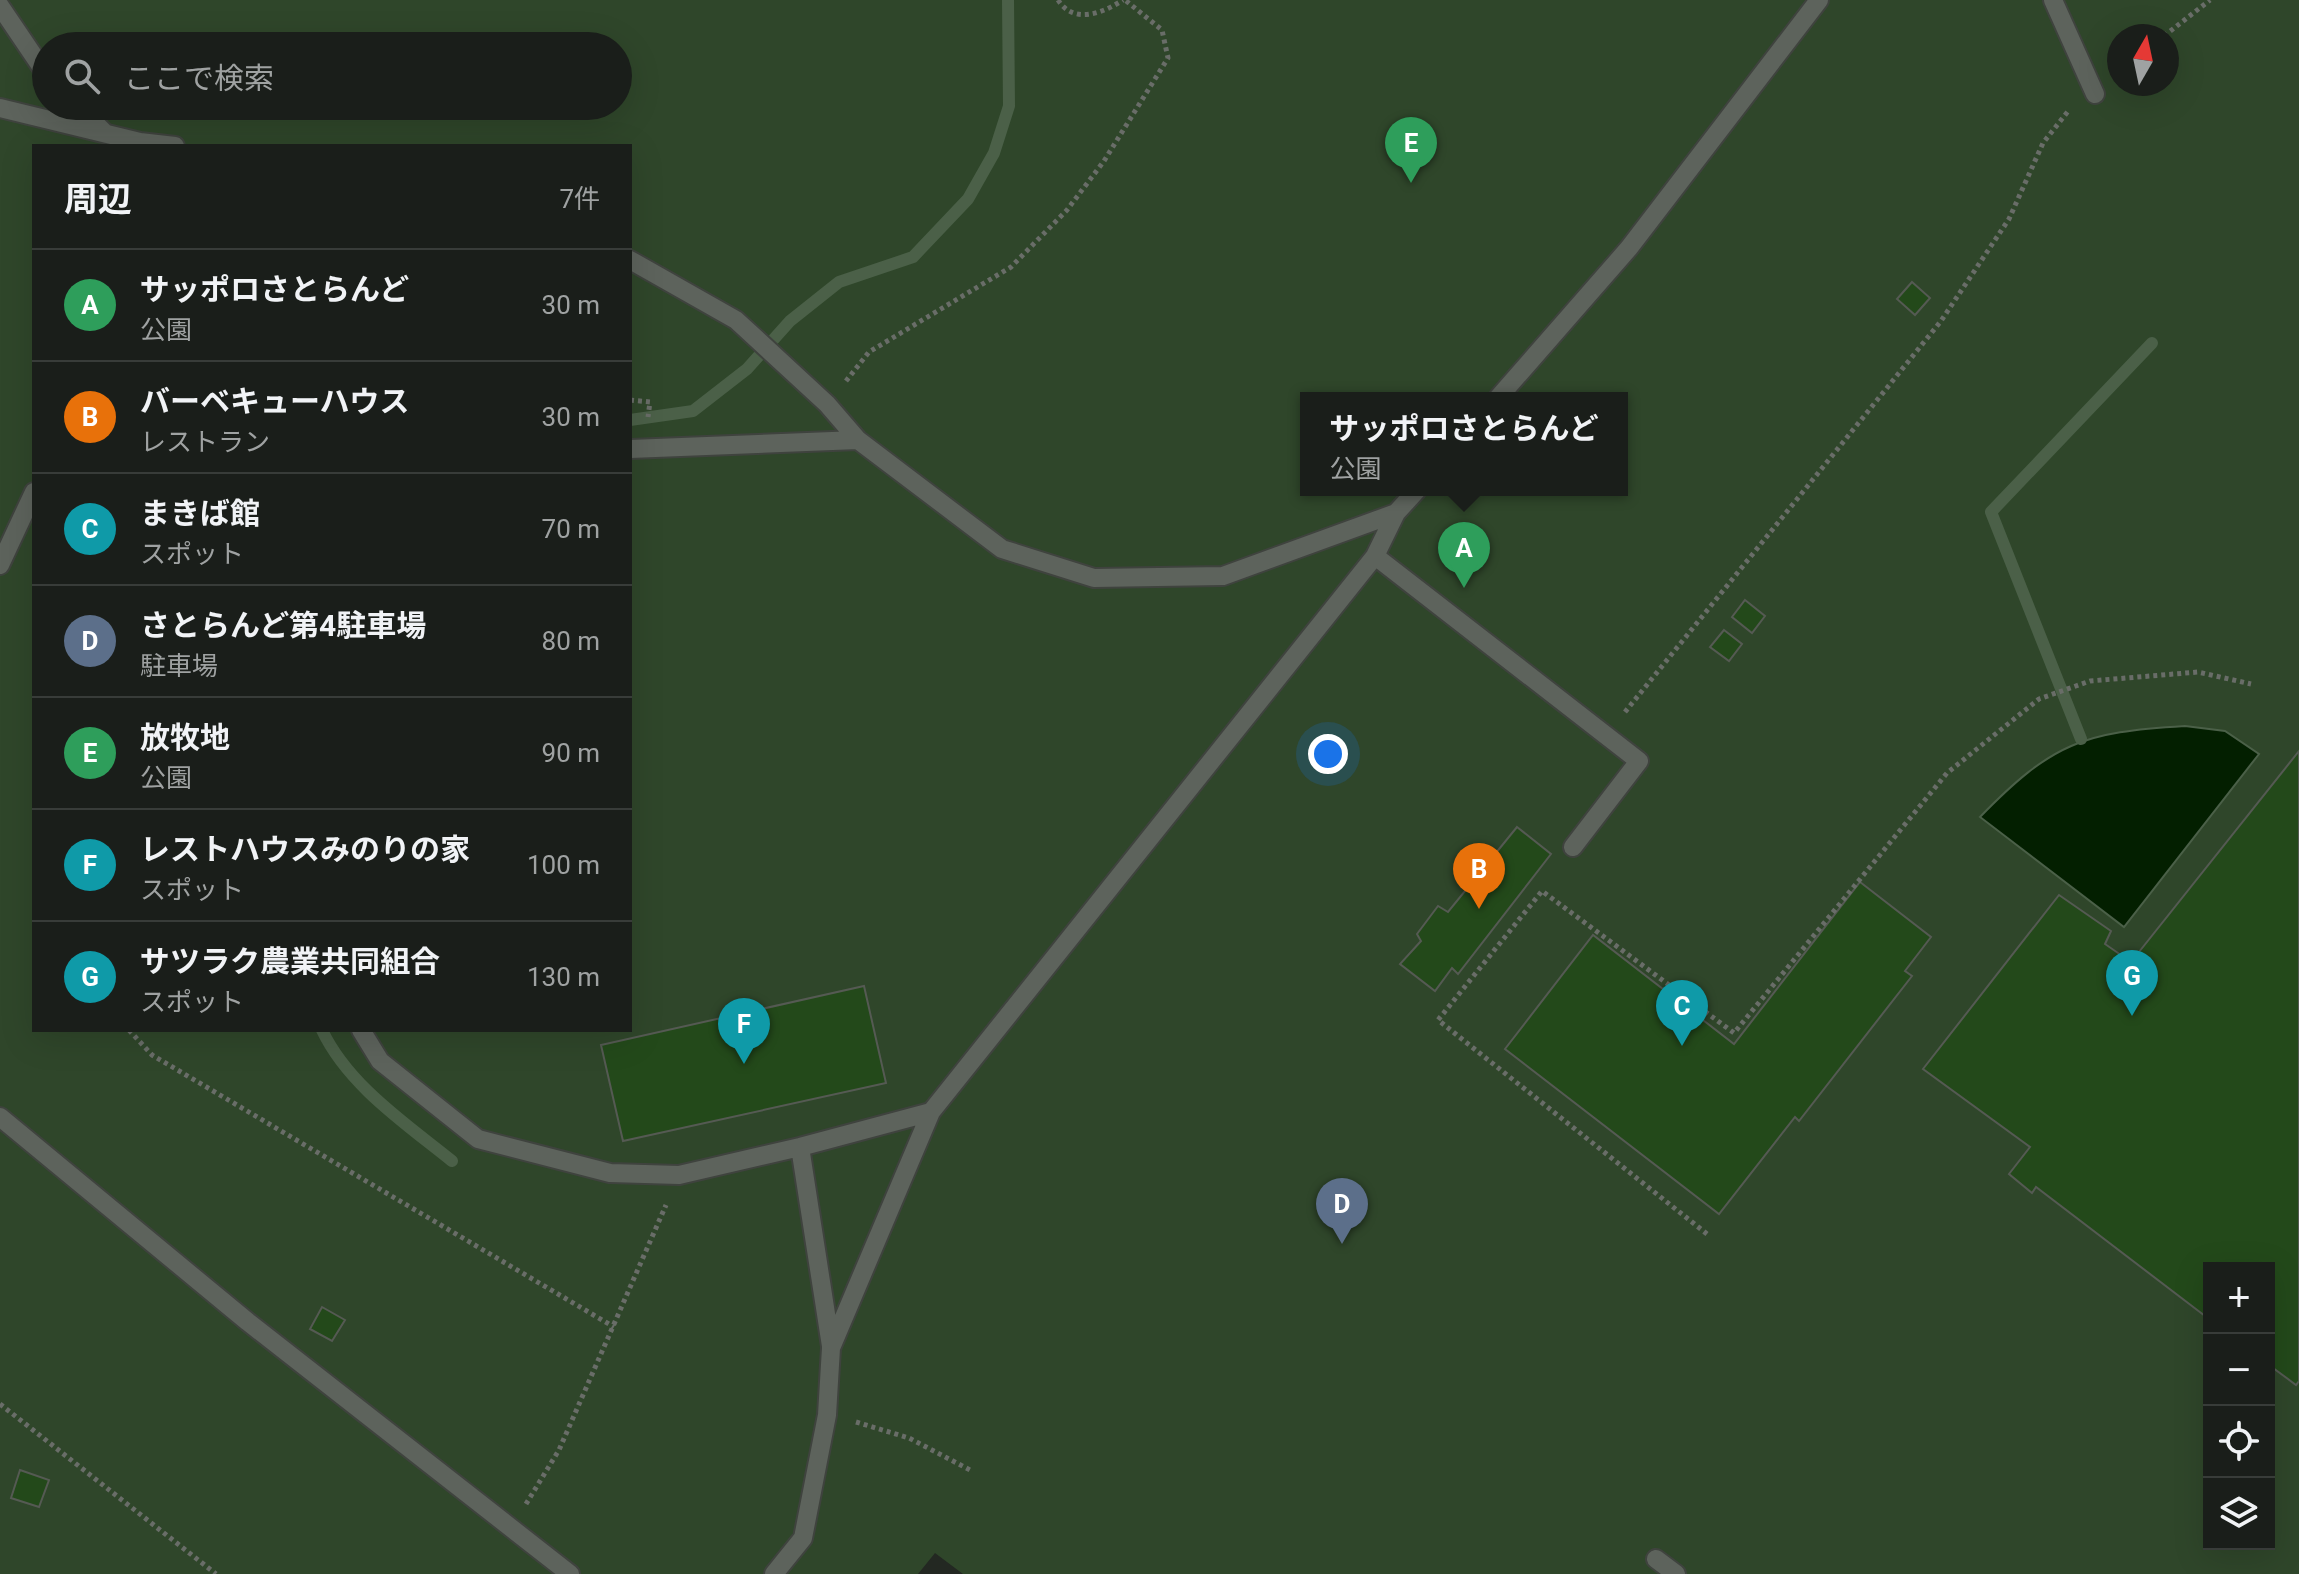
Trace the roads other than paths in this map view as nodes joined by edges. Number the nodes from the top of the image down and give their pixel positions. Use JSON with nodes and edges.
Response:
{"nodes":[{"id":1,"x":1819,"y":0,"type":"edge"},
{"id":2,"x":2053,"y":0,"type":"edge"},
{"id":3,"x":0,"y":6,"type":"edge"},
{"id":4,"x":32,"y":53,"type":"edge"},
{"id":5,"x":2095,"y":94,"type":"road end"},
{"id":6,"x":0,"y":108,"type":"edge"},
{"id":7,"x":32,"y":116,"type":"edge"},
{"id":8,"x":51,"y":120,"type":"edge"},
{"id":9,"x":93,"y":120,"type":"edge"},
{"id":10,"x":106,"y":133,"type":"junction"},
{"id":11,"x":140,"y":144,"type":"edge"},
{"id":12,"x":632,"y":261,"type":"edge"},
{"id":13,"x":1503,"y":392,"type":"edge"},
{"id":14,"x":858,"y":440,"type":"junction"},
{"id":15,"x":632,"y":449,"type":"edge"},
{"id":16,"x":32,"y":496,"type":"edge"},
{"id":17,"x":1412,"y":496,"type":"edge"},
{"id":18,"x":1396,"y":513,"type":"junction"},
{"id":19,"x":1375,"y":556,"type":"junction"},
{"id":20,"x":0,"y":565,"type":"edge"},
{"id":21,"x":1573,"y":847,"type":"dead end"},
{"id":22,"x":362,"y":1032,"type":"edge"},
{"id":23,"x":931,"y":1112,"type":"junction"},
{"id":24,"x":0,"y":1117,"type":"edge"},
{"id":25,"x":800,"y":1147,"type":"junction"},
{"id":26,"x":831,"y":1348,"type":"junction"},
{"id":27,"x":1656,"y":1559,"type":"dead end"},
{"id":28,"x":570,"y":1574,"type":"edge"},
{"id":29,"x":774,"y":1574,"type":"edge"},
{"id":30,"x":1676,"y":1574,"type":"edge"}],
"edges":[{"from":1,"to":13,"type":"lane"},
{"from":2,"to":5,"type":"lane"},
{"from":3,"to":4,"type":"lane"},
{"from":6,"to":7,"type":"lane"},
{"from":8,"to":10,"type":"lane"},
{"from":9,"to":10,"type":"lane"},
{"from":10,"to":11,"type":"lane"},
{"from":12,"to":14,"type":"lane"},
{"from":14,"to":15,"type":"lane"},
{"from":14,"to":18,"type":"lane"},
{"from":16,"to":20,"type":"lane"},
{"from":17,"to":18,"type":"lane"},
{"from":18,"to":19,"type":"lane"},
{"from":19,"to":21,"type":"lane"},
{"from":19,"to":23,"type":"lane"},
{"from":22,"to":25,"type":"lane"},
{"from":23,"to":25,"type":"lane"},
{"from":23,"to":26,"type":"lane"},
{"from":24,"to":28,"type":"lane"},
{"from":25,"to":26,"type":"lane"},
{"from":26,"to":29,"type":"lane"},
{"from":27,"to":30,"type":"lane"}]}
